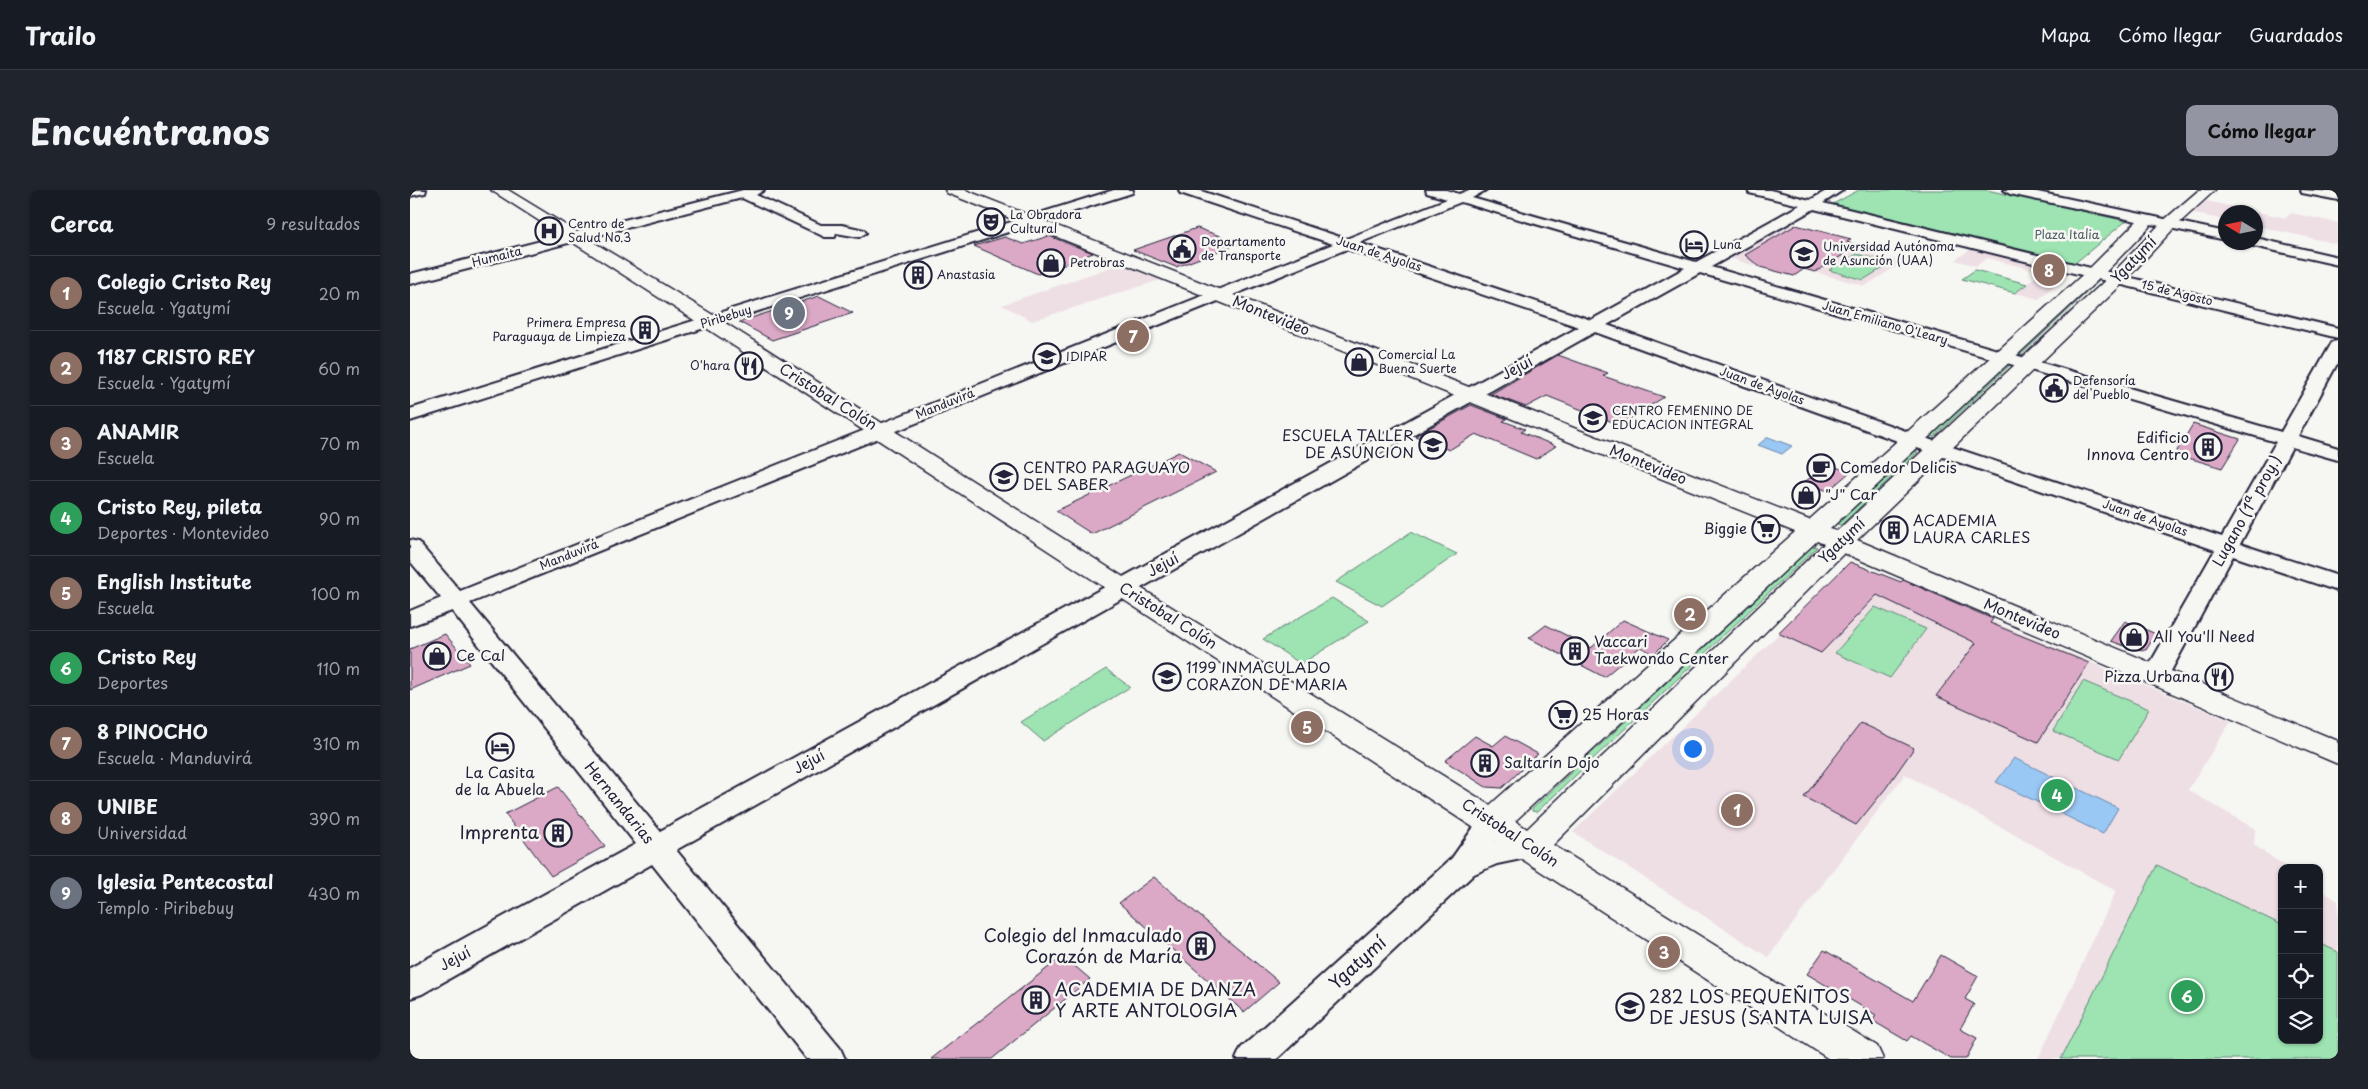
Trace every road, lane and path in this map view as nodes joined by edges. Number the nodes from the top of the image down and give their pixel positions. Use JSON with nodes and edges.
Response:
{"nodes":[{"id":1,"x":420,"y":190,"type":"edge"},
{"id":2,"x":498,"y":190,"type":"edge"},
{"id":3,"x":758,"y":190,"type":"edge"},
{"id":4,"x":952,"y":190,"type":"edge"},
{"id":5,"x":1127,"y":190,"type":"edge"},
{"id":6,"x":1185,"y":190,"type":"edge"},
{"id":7,"x":1432,"y":190,"type":"edge"},
{"id":8,"x":1480,"y":190,"type":"edge"},
{"id":9,"x":1754,"y":190,"type":"edge"},
{"id":10,"x":1837,"y":190,"type":"edge"},
{"id":11,"x":2010,"y":190,"type":"edge"},
{"id":12,"x":2208,"y":190,"type":"edge"},
{"id":13,"x":2307,"y":190,"type":"edge"},
{"id":14,"x":410,"y":192,"type":"edge"},
{"id":15,"x":744,"y":194,"type":"junction"},
{"id":16,"x":2338,"y":196,"type":"edge"},
{"id":17,"x":1460,"y":198,"type":"junction"},
{"id":18,"x":1812,"y":204,"type":"junction"},
{"id":19,"x":2159,"y":217,"type":"junction"},
{"id":20,"x":1030,"y":221,"type":"junction"},
{"id":21,"x":859,"y":233,"type":"dead end"},
{"id":22,"x":2218,"y":234,"type":"edge"},
{"id":23,"x":576,"y":237,"type":"junction"},
{"id":24,"x":1346,"y":244,"type":"junction"},
{"id":25,"x":2263,"y":244,"type":"edge"},
{"id":26,"x":2338,"y":261,"type":"edge"},
{"id":27,"x":1697,"y":268,"type":"junction"},
{"id":28,"x":2094,"y":273,"type":"junction"},
{"id":29,"x":2117,"y":278,"type":"junction"},
{"id":30,"x":410,"y":279,"type":"edge"},
{"id":31,"x":1218,"y":295,"type":"junction"},
{"id":32,"x":710,"y":322,"type":"junction"},
{"id":33,"x":1593,"y":326,"type":"junction"},
{"id":34,"x":2338,"y":332,"type":"edge"},
{"id":35,"x":2338,"y":346,"type":"edge"},
{"id":36,"x":2002,"y":357,"type":"junction"},
{"id":37,"x":2027,"y":364,"type":"junction"},
{"id":38,"x":1469,"y":395,"type":"junction"},
{"id":39,"x":410,"y":415,"type":"edge"},
{"id":40,"x":880,"y":430,"type":"junction"},
{"id":41,"x":1912,"y":439,"type":"junction"},
{"id":42,"x":2286,"y":439,"type":"junction"},
{"id":43,"x":1938,"y":448,"type":"junction"},
{"id":44,"x":2338,"y":454,"type":"edge"},
{"id":45,"x":1812,"y":530,"type":"junction"},
{"id":46,"x":1840,"y":542,"type":"junction"},
{"id":47,"x":2227,"y":546,"type":"junction"},
{"id":48,"x":410,"y":547,"type":"edge"},
{"id":49,"x":2338,"y":584,"type":"edge"},
{"id":50,"x":1122,"y":588,"type":"junction"},
{"id":51,"x":456,"y":601,"type":"junction"},
{"id":52,"x":410,"y":619,"type":"edge"},
{"id":53,"x":2156,"y":676,"type":"junction"},
{"id":54,"x":2338,"y":753,"type":"edge"},
{"id":55,"x":1493,"y":822,"type":"junction"},
{"id":56,"x":1530,"y":847,"type":"junction"},
{"id":57,"x":655,"y":848,"type":"junction"},
{"id":58,"x":1463,"y":866,"type":"junction"},
{"id":59,"x":410,"y":984,"type":"edge"},
{"id":60,"x":828,"y":1059,"type":"edge"},
{"id":61,"x":1253,"y":1059,"type":"edge"},
{"id":62,"x":1863,"y":1059,"type":"edge"}],
"edges":[{"from":1,"to":14,"type":"street"},
{"from":2,"to":23,"type":"main road","name":"Cristobal Colón"},
{"from":3,"to":15,"type":"street","name":"Humaita"},
{"from":4,"to":20,"type":"main road","name":"Montevideo"},
{"from":5,"to":20,"type":"street","name":"Piribebuy"},
{"from":6,"to":24,"type":"street","name":"Juan de Ayolas"},
{"from":7,"to":17,"type":"street","name":"Juan Emiliano O'Leary"},
{"from":8,"to":17,"type":"street","name":"Manduvirá"},
{"from":9,"to":18,"type":"street","name":"15 de Agosto"},
{"from":10,"to":18,"type":"street","name":"Jejuí"},
{"from":11,"to":19,"type":"street"},
{"from":12,"to":19,"type":"main road","name":"Ygatymí"},
{"from":13,"to":16,"type":"street"},
{"from":15,"to":21,"type":"street"},
{"from":15,"to":23,"type":"street","name":"Humaita"},
{"from":17,"to":24,"type":"street","name":"Manduvirá"},
{"from":17,"to":27,"type":"street","name":"Juan Emiliano O'Leary"},
{"from":18,"to":27,"type":"street","name":"Jejuí"},
{"from":18,"to":28,"type":"street","name":"15 de Agosto"},
{"from":19,"to":22,"type":"street"},
{"from":19,"to":28,"type":"main road","name":"Ygatymí"},
{"from":19,"to":29,"type":"main road","name":"Ygatymí"},
{"from":20,"to":31,"type":"main road","name":"Montevideo"},
{"from":20,"to":32,"type":"street","name":"Piribebuy"},
{"from":23,"to":30,"type":"street","name":"Humaita"},
{"from":23,"to":32,"type":"main road","name":"Cristobal Colón"},
{"from":24,"to":31,"type":"street","name":"Manduvirá"},
{"from":24,"to":33,"type":"street","name":"Juan de Ayolas"},
{"from":25,"to":26,"type":"street"},
{"from":27,"to":33,"type":"street","name":"Jejuí"},
{"from":27,"to":36,"type":"street","name":"Juan Emiliano O'Leary"},
{"from":28,"to":29,"type":"street","name":"15 de Agosto"},
{"from":28,"to":36,"type":"main road","name":"Ygatymí"},
{"from":29,"to":34,"type":"street","name":"15 de Agosto"},
{"from":29,"to":37,"type":"main road","name":"Ygatymí"},
{"from":31,"to":38,"type":"main road","name":"Montevideo"},
{"from":31,"to":40,"type":"street","name":"Manduvirá"},
{"from":32,"to":39,"type":"street","name":"Piribebuy"},
{"from":32,"to":40,"type":"main road","name":"Cristobal Colón"},
{"from":33,"to":38,"type":"street","name":"Jejuí"},
{"from":33,"to":41,"type":"street","name":"Juan de Ayolas"},
{"from":35,"to":42,"type":"street","name":"Lugano (1ª proy.)"},
{"from":36,"to":37,"type":"street","name":"Juan Emiliano O'Leary"},
{"from":36,"to":41,"type":"main road","name":"Ygatymí"},
{"from":37,"to":42,"type":"street","name":"Juan Emiliano O'Leary"},
{"from":37,"to":43,"type":"main road","name":"Ygatymí"},
{"from":38,"to":45,"type":"main road","name":"Montevideo"},
{"from":38,"to":50,"type":"street","name":"Jejuí"},
{"from":40,"to":50,"type":"main road","name":"Cristobal Colón"},
{"from":40,"to":51,"type":"street","name":"Manduvirá"},
{"from":41,"to":43,"type":"street","name":"Juan de Ayolas"},
{"from":41,"to":45,"type":"main road","name":"Ygatymí"},
{"from":42,"to":44,"type":"street","name":"Juan Emiliano O'Leary"},
{"from":42,"to":47,"type":"street","name":"Lugano (1ª proy.)"},
{"from":43,"to":46,"type":"main road","name":"Ygatymí"},
{"from":43,"to":47,"type":"street","name":"Juan de Ayolas"},
{"from":45,"to":46,"type":"main road","name":"Montevideo"},
{"from":45,"to":55,"type":"main road","name":"Ygatymí"},
{"from":46,"to":53,"type":"main road","name":"Montevideo"},
{"from":46,"to":56,"type":"main road","name":"Ygatymí"},
{"from":47,"to":49,"type":"street","name":"Juan de Ayolas"},
{"from":47,"to":53,"type":"street","name":"Lugano (1ª proy.)"},
{"from":48,"to":51,"type":"street","name":"Hernandarias"},
{"from":50,"to":55,"type":"main road","name":"Cristobal Colón"},
{"from":50,"to":57,"type":"street","name":"Jejuí"},
{"from":51,"to":52,"type":"street","name":"Manduvirá"},
{"from":51,"to":57,"type":"street","name":"Hernandarias"},
{"from":53,"to":54,"type":"main road","name":"Montevideo"},
{"from":55,"to":56,"type":"main road","name":"Cristobal Colón"},
{"from":55,"to":58,"type":"street","name":"Ygatymí"},
{"from":56,"to":58,"type":"street","name":"Ygatymí"},
{"from":56,"to":62,"type":"main road","name":"Cristobal Colón"},
{"from":57,"to":59,"type":"street","name":"Jejuí"},
{"from":57,"to":60,"type":"street","name":"Hernandarias"},
{"from":58,"to":61,"type":"street","name":"Ygatymí"}]}
